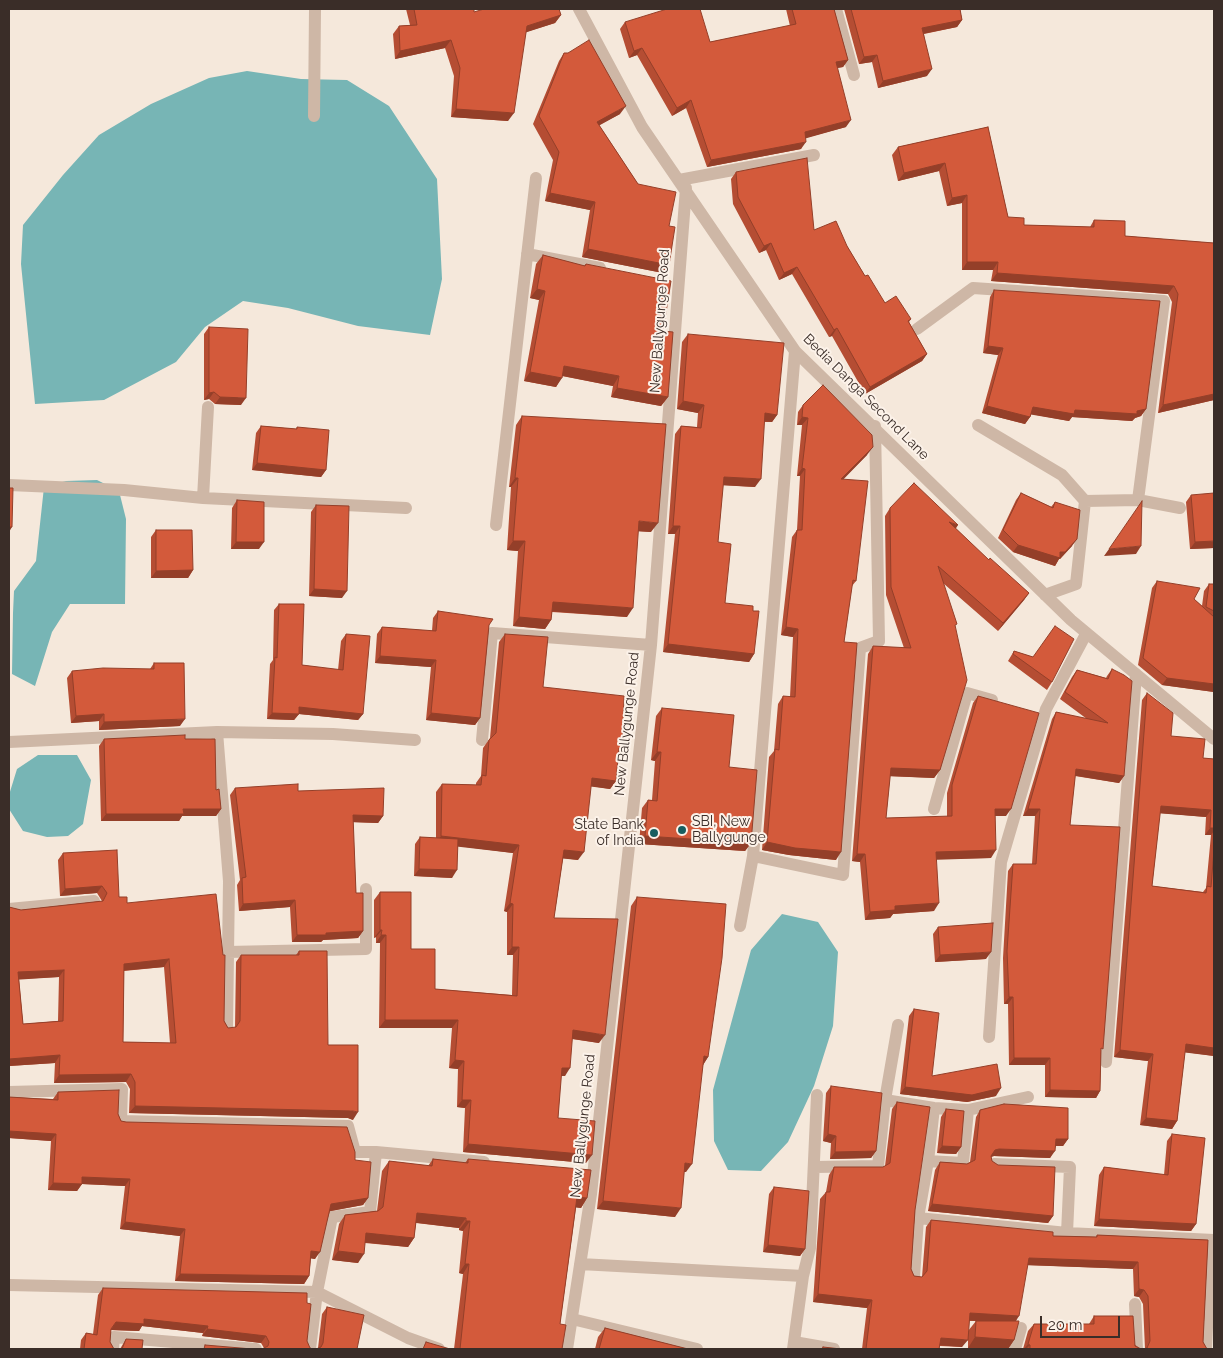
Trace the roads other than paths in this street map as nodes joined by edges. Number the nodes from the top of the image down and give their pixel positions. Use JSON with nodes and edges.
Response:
{"nodes":[{"id":1,"x":315,"y":9,"type":"edge"},
{"id":2,"x":578,"y":9,"type":"edge"},
{"id":3,"x":836,"y":9,"type":"edge"},
{"id":4,"x":854,"y":75,"type":"dead end"},
{"id":5,"x":314,"y":116,"type":"dead end"},
{"id":6,"x":814,"y":155,"type":"dead end"},
{"id":7,"x":536,"y":178,"type":"dead end"},
{"id":8,"x":682,"y":184,"type":"junction"},
{"id":9,"x":527,"y":254,"type":"junction"},
{"id":10,"x":612,"y":271,"type":"edge"},
{"id":11,"x":917,"y":329,"type":"dead end"},
{"id":12,"x":795,"y":351,"type":"junction"},
{"id":13,"x":208,"y":407,"type":"edge"},
{"id":14,"x":978,"y":425,"type":"dead end"},
{"id":15,"x":874,"y":426,"type":"junction"},
{"id":16,"x":9,"y":485,"type":"edge"},
{"id":17,"x":203,"y":498,"type":"junction"},
{"id":18,"x":1138,"y":500,"type":"junction"},
{"id":19,"x":1085,"y":501,"type":"junction"},
{"id":20,"x":406,"y":508,"type":"dead end"},
{"id":21,"x":1180,"y":508,"type":"dead end"},
{"id":22,"x":496,"y":524,"type":"dead end"},
{"id":23,"x":1045,"y":595,"type":"junction"},
{"id":24,"x":1086,"y":634,"type":"junction"},
{"id":25,"x":651,"y":645,"type":"junction"},
{"id":26,"x":1136,"y":674,"type":"junction"},
{"id":27,"x":1005,"y":704,"type":"edge"},
{"id":28,"x":217,"y":732,"type":"junction"},
{"id":29,"x":1214,"y":739,"type":"edge"},
{"id":30,"x":415,"y":740,"type":"dead end"},
{"id":31,"x":482,"y":740,"type":"dead end"},
{"id":32,"x":9,"y":742,"type":"edge"},
{"id":33,"x":934,"y":809,"type":"dead end"},
{"id":34,"x":753,"y":856,"type":"junction"},
{"id":35,"x":366,"y":889,"type":"dead end"},
{"id":36,"x":94,"y":901,"type":"edge"},
{"id":37,"x":9,"y":909,"type":"edge"},
{"id":38,"x":740,"y":926,"type":"dead end"},
{"id":39,"x":228,"y":952,"type":"junction"},
{"id":40,"x":898,"y":1025,"type":"dead end"},
{"id":41,"x":227,"y":1028,"type":"edge"},
{"id":42,"x":989,"y":1038,"type":"dead end"},
{"id":43,"x":1106,"y":1062,"type":"dead end"},
{"id":44,"x":9,"y":1092,"type":"edge"},
{"id":45,"x":817,"y":1095,"type":"dead end"},
{"id":46,"x":1028,"y":1097,"type":"dead end"},
{"id":47,"x":884,"y":1100,"type":"junction"},
{"id":48,"x":934,"y":1108,"type":"junction"},
{"id":49,"x":968,"y":1110,"type":"junction"},
{"id":50,"x":376,"y":1152,"type":"junction"},
{"id":51,"x":928,"y":1162,"type":"junction"},
{"id":52,"x":495,"y":1163,"type":"edge"},
{"id":53,"x":994,"y":1164,"type":"edge"},
{"id":54,"x":815,"y":1167,"type":"junction"},
{"id":55,"x":918,"y":1218,"type":"junction"},
{"id":56,"x":1067,"y":1233,"type":"junction"},
{"id":57,"x":1212,"y":1240,"type":"edge"},
{"id":58,"x":580,"y":1264,"type":"junction"},
{"id":59,"x":803,"y":1276,"type":"junction"},
{"id":60,"x":914,"y":1277,"type":"edge"},
{"id":61,"x":9,"y":1284,"type":"edge"},
{"id":62,"x":317,"y":1292,"type":"junction"},
{"id":63,"x":1135,"y":1304,"type":"dead end"},
{"id":64,"x":572,"y":1319,"type":"junction"},
{"id":65,"x":1021,"y":1328,"type":"edge"},
{"id":66,"x":793,"y":1346,"type":"edge"},
{"id":67,"x":113,"y":1349,"type":"edge"},
{"id":68,"x":256,"y":1349,"type":"edge"},
{"id":69,"x":310,"y":1349,"type":"edge"},
{"id":70,"x":439,"y":1349,"type":"edge"},
{"id":71,"x":567,"y":1349,"type":"edge"},
{"id":72,"x":697,"y":1349,"type":"edge"},
{"id":73,"x":834,"y":1349,"type":"edge"},
{"id":74,"x":1015,"y":1349,"type":"edge"},
{"id":75,"x":1137,"y":1349,"type":"edge"},
{"id":76,"x":1206,"y":1349,"type":"edge"}],
"edges":[{"from":1,"to":5,"type":"street"},
{"from":2,"to":8,"type":"street","name":"Bedia Danga Second Lane"},
{"from":3,"to":4,"type":"street"},
{"from":6,"to":8,"type":"street"},
{"from":7,"to":9,"type":"street"},
{"from":8,"to":12,"type":"street","name":"Bedia Danga Second Lane"},
{"from":8,"to":25,"type":"street","name":"New Ballygunge Road"},
{"from":9,"to":10,"type":"street"},
{"from":9,"to":22,"type":"street"},
{"from":11,"to":18,"type":"street"},
{"from":12,"to":15,"type":"street","name":"Bedia Danga Second Lane"},
{"from":12,"to":34,"type":"street"},
{"from":13,"to":17,"type":"street"},
{"from":14,"to":19,"type":"street"},
{"from":15,"to":23,"type":"street","name":"Bedia Danga Second Lane"},
{"from":15,"to":34,"type":"street"},
{"from":16,"to":17,"type":"street"},
{"from":17,"to":20,"type":"street"},
{"from":18,"to":19,"type":"street"},
{"from":18,"to":21,"type":"street"},
{"from":19,"to":23,"type":"street"},
{"from":23,"to":24,"type":"street","name":"Bedia Danga Second Lane"},
{"from":24,"to":26,"type":"street","name":"Bedia Danga Second Lane"},
{"from":24,"to":42,"type":"street"},
{"from":25,"to":31,"type":"street"},
{"from":25,"to":58,"type":"street","name":"New Ballygunge Road"},
{"from":26,"to":29,"type":"street","name":"Bedia Danga Second Lane"},
{"from":26,"to":43,"type":"street"},
{"from":27,"to":33,"type":"street"},
{"from":28,"to":30,"type":"street"},
{"from":28,"to":32,"type":"street"},
{"from":28,"to":39,"type":"street"},
{"from":34,"to":38,"type":"street"},
{"from":35,"to":39,"type":"street"},
{"from":36,"to":37,"type":"street"},
{"from":39,"to":41,"type":"street"},
{"from":40,"to":47,"type":"street"},
{"from":44,"to":50,"type":"street"},
{"from":45,"to":54,"type":"street"},
{"from":46,"to":49,"type":"street"},
{"from":47,"to":48,"type":"street"},
{"from":47,"to":54,"type":"street"},
{"from":48,"to":49,"type":"street"},
{"from":48,"to":51,"type":"street"},
{"from":49,"to":51,"type":"street"},
{"from":50,"to":52,"type":"street"},
{"from":50,"to":62,"type":"street"},
{"from":51,"to":55,"type":"street"},
{"from":53,"to":56,"type":"street"},
{"from":54,"to":59,"type":"street"},
{"from":55,"to":56,"type":"street"},
{"from":55,"to":60,"type":"street"},
{"from":56,"to":57,"type":"street"},
{"from":57,"to":76,"type":"street"},
{"from":58,"to":59,"type":"street"},
{"from":58,"to":64,"type":"street","name":"New Ballygunge Road"},
{"from":59,"to":66,"type":"street"},
{"from":61,"to":62,"type":"street"},
{"from":62,"to":69,"type":"street"},
{"from":62,"to":70,"type":"street"},
{"from":63,"to":75,"type":"street"},
{"from":64,"to":71,"type":"street","name":"New Ballygunge Road"},
{"from":64,"to":72,"type":"street"},
{"from":65,"to":74,"type":"street"},
{"from":66,"to":73,"type":"street"},
{"from":67,"to":68,"type":"street"}]}
